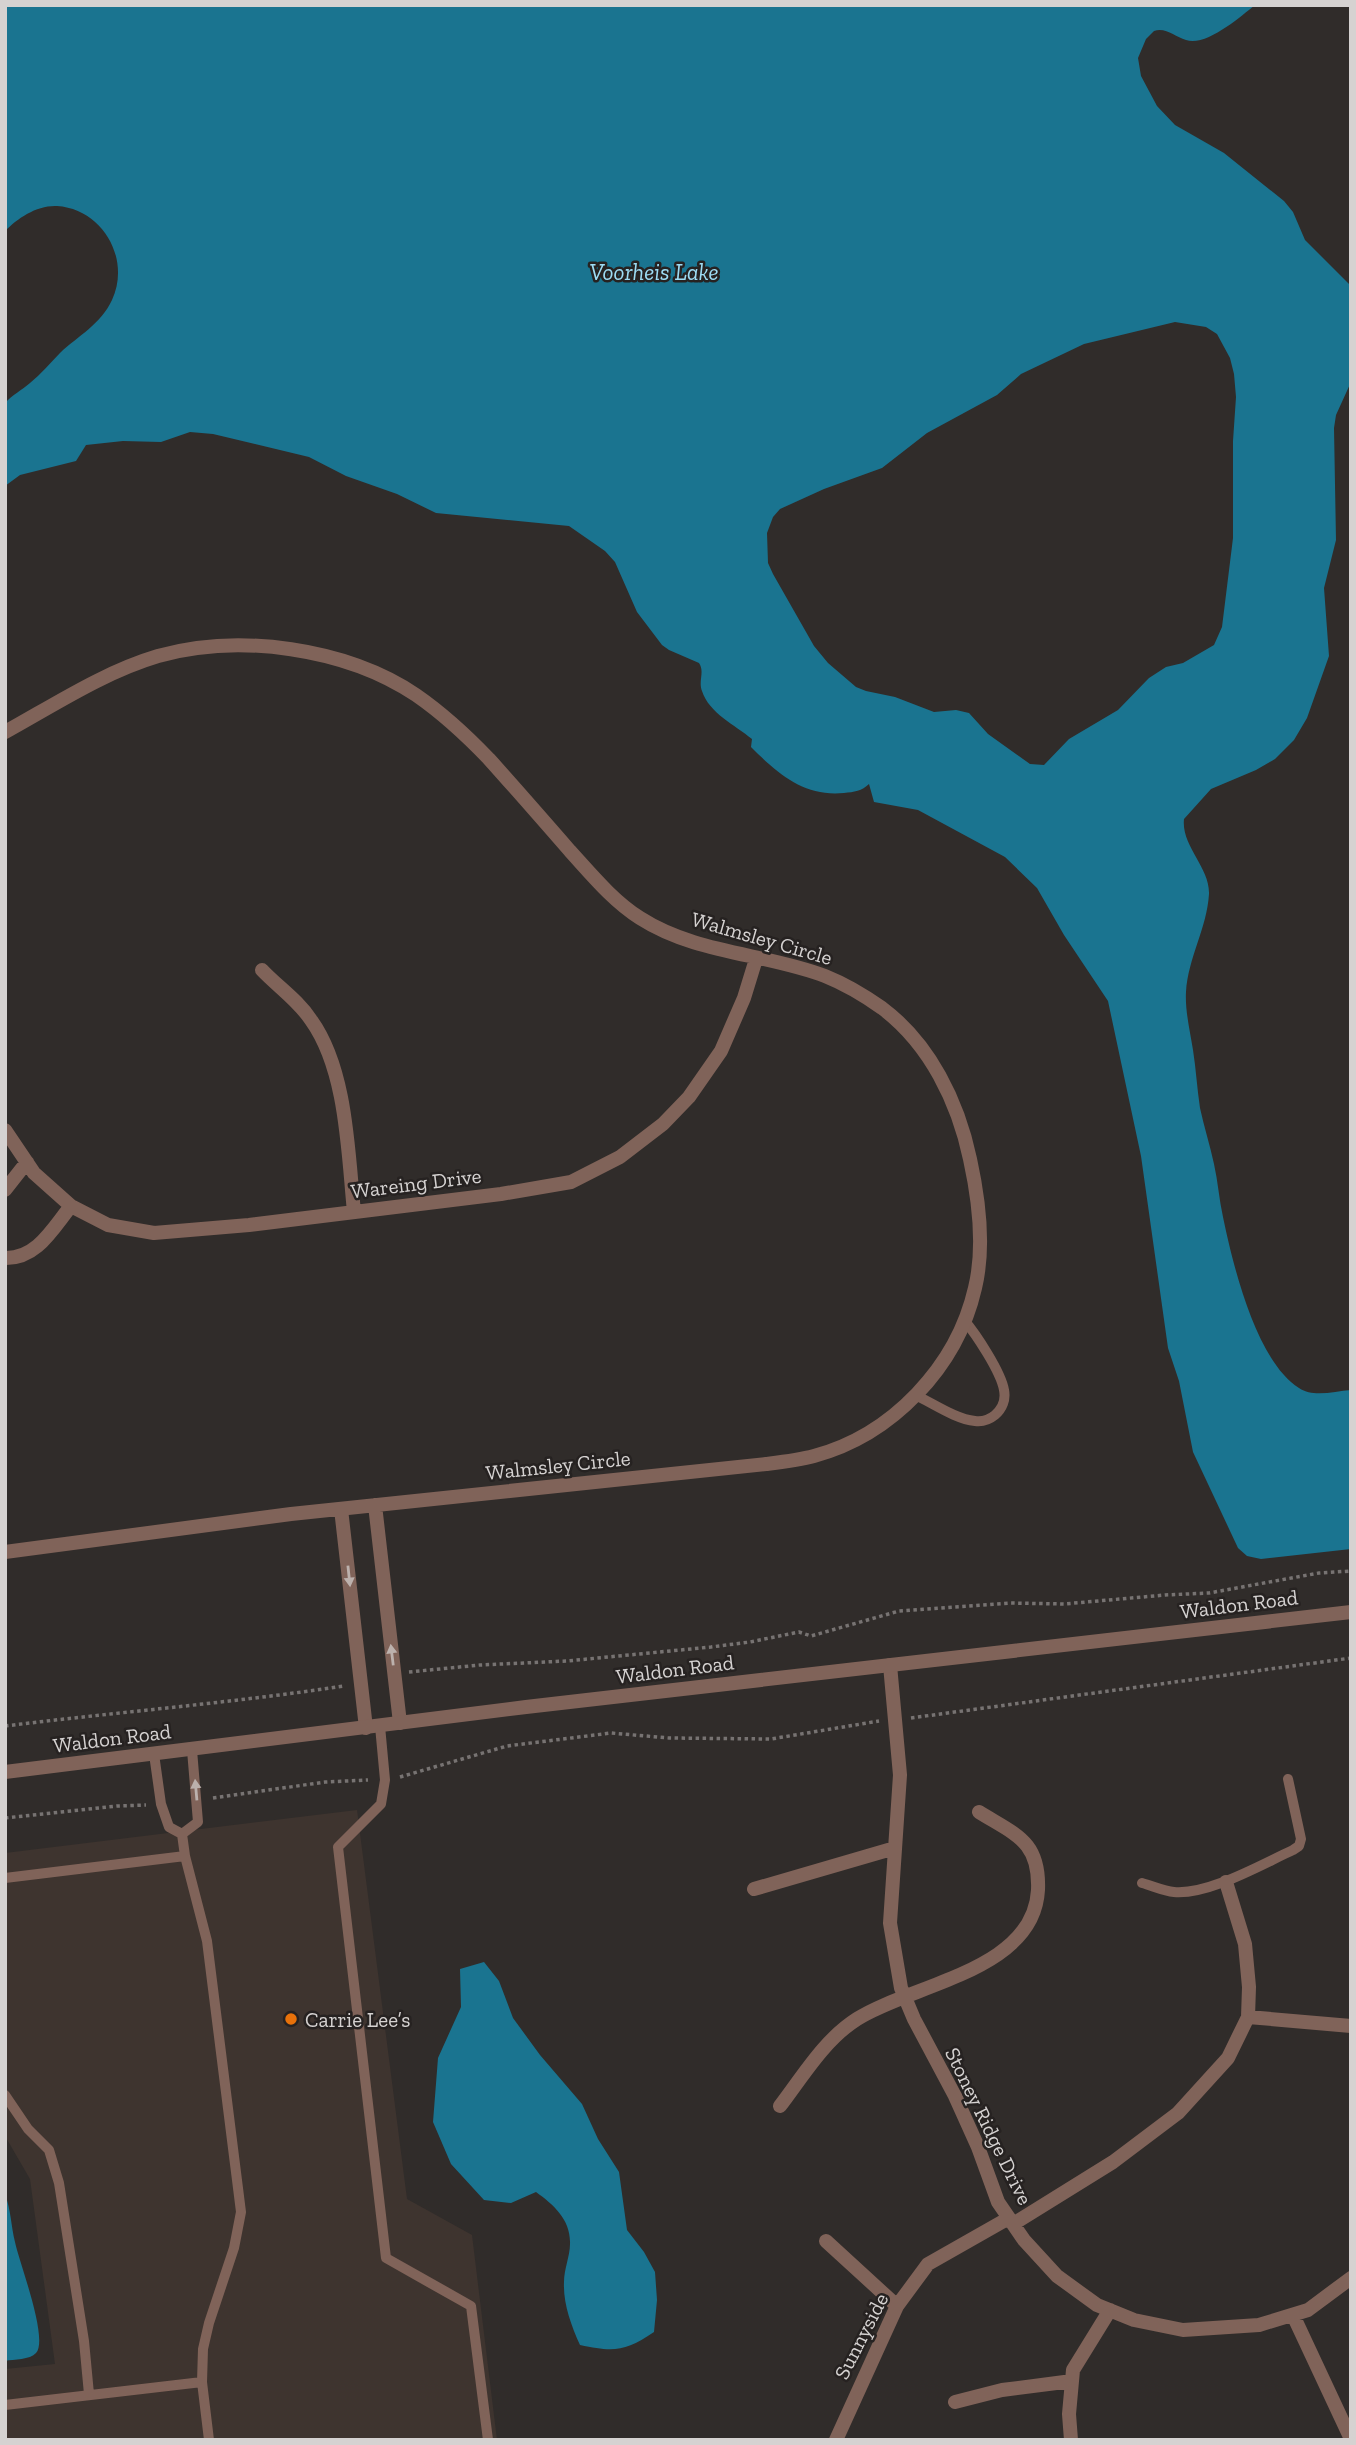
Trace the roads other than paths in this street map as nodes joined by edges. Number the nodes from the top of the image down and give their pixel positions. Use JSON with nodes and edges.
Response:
{"nodes":[{"id":1,"x":5,"y":732,"type":"edge"},
{"id":2,"x":756,"y":958,"type":"junction"},
{"id":3,"x":262,"y":970,"type":"dead end"},
{"id":4,"x":5,"y":1130,"type":"edge"},
{"id":5,"x":27,"y":1163,"type":"junction"},
{"id":6,"x":5,"y":1190,"type":"edge"},
{"id":7,"x":71,"y":1206,"type":"junction"},
{"id":8,"x":354,"y":1212,"type":"junction"},
{"id":9,"x":5,"y":1258,"type":"edge"},
{"id":10,"x":964,"y":1320,"type":"junction"},
{"id":11,"x":915,"y":1395,"type":"junction"},
{"id":12,"x":375,"y":1505,"type":"junction"},
{"id":13,"x":341,"y":1509,"type":"junction"},
{"id":14,"x":5,"y":1552,"type":"edge"},
{"id":15,"x":1351,"y":1612,"type":"edge"},
{"id":16,"x":890,"y":1665,"type":"junction"},
{"id":17,"x":400,"y":1723,"type":"junction"},
{"id":18,"x":373,"y":1727,"type":"junction"},
{"id":19,"x":192,"y":1750,"type":"junction"},
{"id":20,"x":155,"y":1754,"type":"junction"},
{"id":21,"x":5,"y":1772,"type":"edge"},
{"id":22,"x":1288,"y":1779,"type":"dead end"},
{"id":23,"x":979,"y":1812,"type":"dead end"},
{"id":24,"x":182,"y":1834,"type":"junction"},
{"id":25,"x":895,"y":1848,"type":"junction"},
{"id":26,"x":185,"y":1856,"type":"junction"},
{"id":27,"x":5,"y":1878,"type":"edge"},
{"id":28,"x":1226,"y":1882,"type":"junction"},
{"id":29,"x":1142,"y":1883,"type":"dead end"},
{"id":30,"x":754,"y":1889,"type":"dead end"},
{"id":31,"x":905,"y":1996,"type":"junction"},
{"id":32,"x":1248,"y":2017,"type":"junction"},
{"id":33,"x":1351,"y":2026,"type":"edge"},
{"id":34,"x":5,"y":2095,"type":"edge"},
{"id":35,"x":780,"y":2106,"type":"dead end"},
{"id":36,"x":1011,"y":2221,"type":"junction"},
{"id":37,"x":826,"y":2241,"type":"dead end"},
{"id":38,"x":1351,"y":2278,"type":"edge"},
{"id":39,"x":897,"y":2306,"type":"junction"},
{"id":40,"x":1110,"y":2310,"type":"junction"},
{"id":41,"x":1293,"y":2315,"type":"junction"},
{"id":42,"x":1072,"y":2381,"type":"junction"},
{"id":43,"x":202,"y":2382,"type":"junction"},
{"id":44,"x":89,"y":2395,"type":"junction"},
{"id":45,"x":955,"y":2402,"type":"dead end"},
{"id":46,"x":5,"y":2404,"type":"edge"},
{"id":47,"x":1351,"y":2439,"type":"edge"},
{"id":48,"x":209,"y":2440,"type":"edge"},
{"id":49,"x":488,"y":2440,"type":"edge"},
{"id":50,"x":835,"y":2440,"type":"edge"},
{"id":51,"x":1072,"y":2440,"type":"edge"}],
"edges":[{"from":1,"to":2,"type":"street","name":"Walmsley Circle"},
{"from":2,"to":8,"type":"street","name":"Wareing Drive"},
{"from":2,"to":10,"type":"street","name":"Walmsley Circle"},
{"from":3,"to":8,"type":"street"},
{"from":4,"to":5,"type":"street","name":"Wareing Drive"},
{"from":5,"to":6,"type":"street"},
{"from":5,"to":7,"type":"street","name":"Wareing Drive"},
{"from":7,"to":8,"type":"street","name":"Wareing Drive"},
{"from":7,"to":9,"type":"street"},
{"from":10,"to":11,"type":"street","name":"Walmsley Circle"},
{"from":10,"to":11,"type":"lane"},
{"from":11,"to":12,"type":"street","name":"Walmsley Circle"},
{"from":12,"to":13,"type":"street","name":"Walmsley Circle"},
{"from":17,"to":12,"type":"street","one_way":true},
{"from":13,"to":14,"type":"street","name":"Walmsley Circle"},
{"from":13,"to":18,"type":"street","one_way":true},
{"from":15,"to":16,"type":"street","name":"Waldon Road"},
{"from":16,"to":17,"type":"street","name":"Waldon Road"},
{"from":16,"to":25,"type":"street","name":"Stoney Ridge Drive"},
{"from":17,"to":18,"type":"street","name":"Waldon Road"},
{"from":18,"to":19,"type":"street","name":"Waldon Road"},
{"from":18,"to":49,"type":"lane"},
{"from":19,"to":20,"type":"street","name":"Waldon Road"},
{"from":24,"to":19,"type":"lane","one_way":true},
{"from":20,"to":21,"type":"street","name":"Waldon Road"},
{"from":20,"to":24,"type":"lane"},
{"from":22,"to":28,"type":"lane"},
{"from":23,"to":31,"type":"street"},
{"from":24,"to":26,"type":"lane"},
{"from":25,"to":30,"type":"street"},
{"from":25,"to":31,"type":"street","name":"Stoney Ridge Drive"},
{"from":26,"to":27,"type":"lane"},
{"from":26,"to":43,"type":"lane"},
{"from":28,"to":29,"type":"lane"},
{"from":28,"to":32,"type":"street"},
{"from":31,"to":35,"type":"street"},
{"from":31,"to":36,"type":"street","name":"Stoney Ridge Drive"},
{"from":32,"to":33,"type":"street"},
{"from":32,"to":36,"type":"street","name":"Sunnyside"},
{"from":34,"to":44,"type":"lane"},
{"from":36,"to":39,"type":"street","name":"Sunnyside"},
{"from":36,"to":40,"type":"street","name":"Stoney Ridge Drive"},
{"from":37,"to":39,"type":"street"},
{"from":38,"to":41,"type":"street","name":"Stoney Ridge Drive"},
{"from":39,"to":50,"type":"street","name":"Sunnyside"},
{"from":40,"to":41,"type":"street","name":"Stoney Ridge Drive"},
{"from":40,"to":42,"type":"street"},
{"from":41,"to":47,"type":"street"},
{"from":42,"to":45,"type":"street"},
{"from":42,"to":51,"type":"street"},
{"from":43,"to":44,"type":"lane"},
{"from":43,"to":48,"type":"lane"},
{"from":44,"to":46,"type":"lane"}]}
